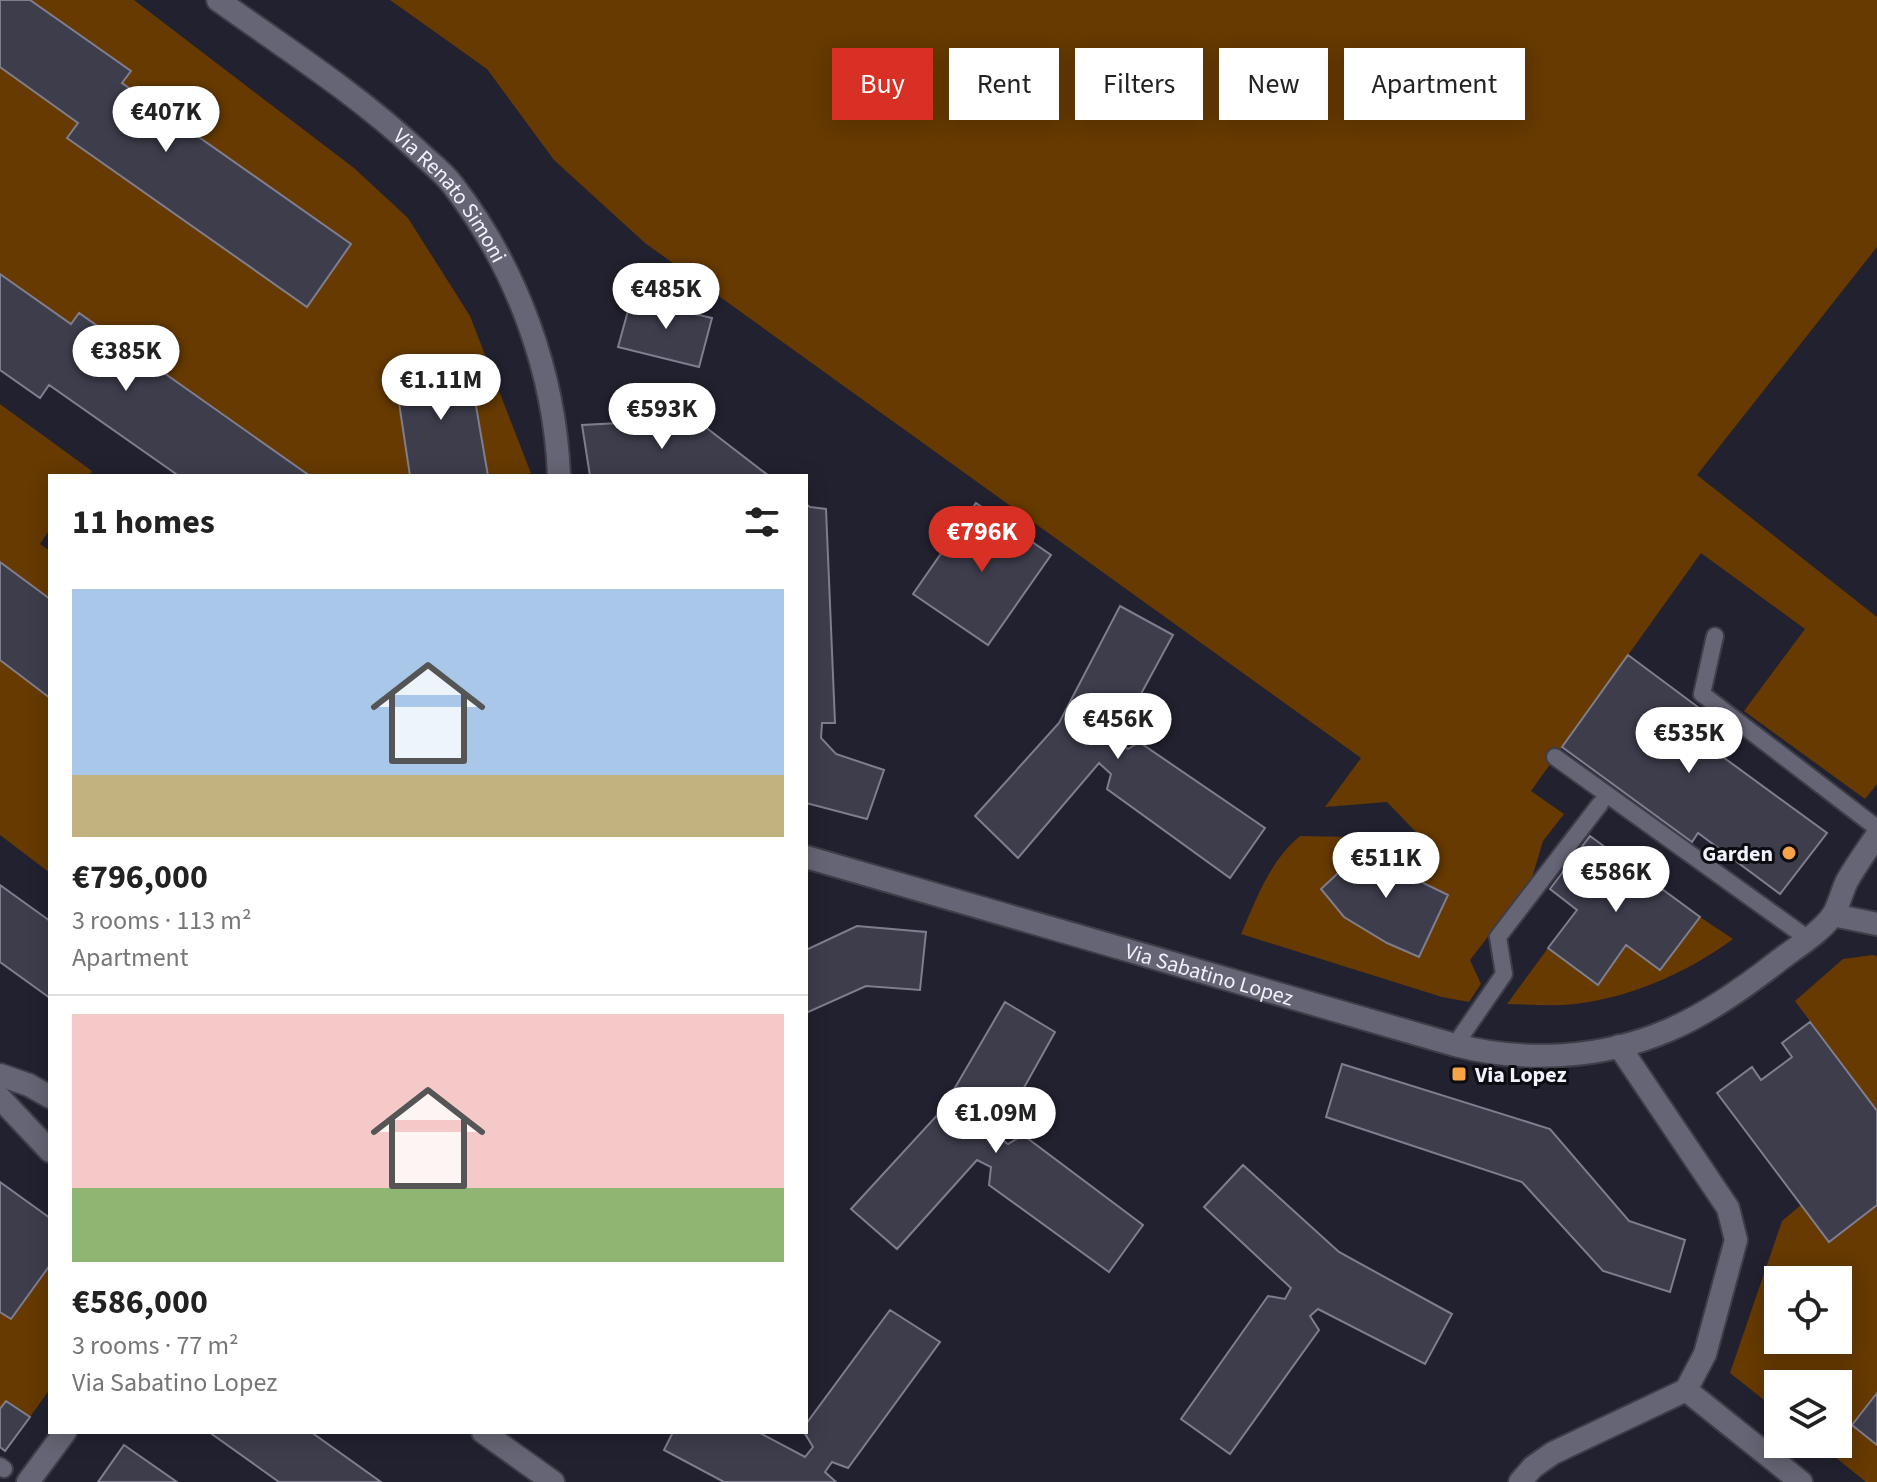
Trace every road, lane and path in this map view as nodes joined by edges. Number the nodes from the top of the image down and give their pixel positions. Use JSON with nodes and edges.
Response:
{"nodes":[{"id":1,"x":218,"y":0,"type":"edge"},
{"id":2,"x":559,"y":474,"type":"edge"},
{"id":3,"x":1715,"y":636,"type":"dead end"},
{"id":4,"x":1555,"y":757,"type":"dead end"},
{"id":5,"x":1600,"y":804,"type":"dead end"},
{"id":6,"x":1877,"y":828,"type":"edge"},
{"id":7,"x":1877,"y":835,"type":"edge"},
{"id":8,"x":808,"y":858,"type":"edge"},
{"id":9,"x":1833,"y":915,"type":"junction"},
{"id":10,"x":1877,"y":924,"type":"edge"},
{"id":11,"x":1807,"y":938,"type":"junction"},
{"id":12,"x":1455,"y":1045,"type":"junction"},
{"id":13,"x":1619,"y":1046,"type":"junction"},
{"id":14,"x":0,"y":1075,"type":"edge"},
{"id":15,"x":48,"y":1096,"type":"edge"},
{"id":16,"x":0,"y":1098,"type":"edge"},
{"id":17,"x":48,"y":1149,"type":"edge"},
{"id":18,"x":1686,"y":1390,"type":"junction"},
{"id":19,"x":64,"y":1434,"type":"edge"},
{"id":20,"x":486,"y":1434,"type":"edge"},
{"id":21,"x":28,"y":1482,"type":"edge"},
{"id":22,"x":553,"y":1482,"type":"edge"},
{"id":23,"x":1520,"y":1482,"type":"edge"},
{"id":24,"x":1801,"y":1482,"type":"edge"}],
"edges":[{"from":1,"to":2,"type":"street","name":"Via Renato Simoni"},
{"from":3,"to":6,"type":"lane"},
{"from":4,"to":11,"type":"lane"},
{"from":5,"to":12,"type":"lane"},
{"from":7,"to":9,"type":"street","name":"Via Sabatino Lopez"},
{"from":8,"to":12,"type":"street","name":"Via Sabatino Lopez"},
{"from":9,"to":10,"type":"street"},
{"from":9,"to":11,"type":"street","name":"Via Sabatino Lopez"},
{"from":11,"to":13,"type":"street","name":"Via Sabatino Lopez"},
{"from":12,"to":13,"type":"street","name":"Via Sabatino Lopez"},
{"from":13,"to":18,"type":"street"},
{"from":14,"to":15,"type":"street"},
{"from":16,"to":17,"type":"street"},
{"from":18,"to":23,"type":"street"},
{"from":18,"to":24,"type":"street"},
{"from":19,"to":21,"type":"street"},
{"from":20,"to":22,"type":"street"}]}
